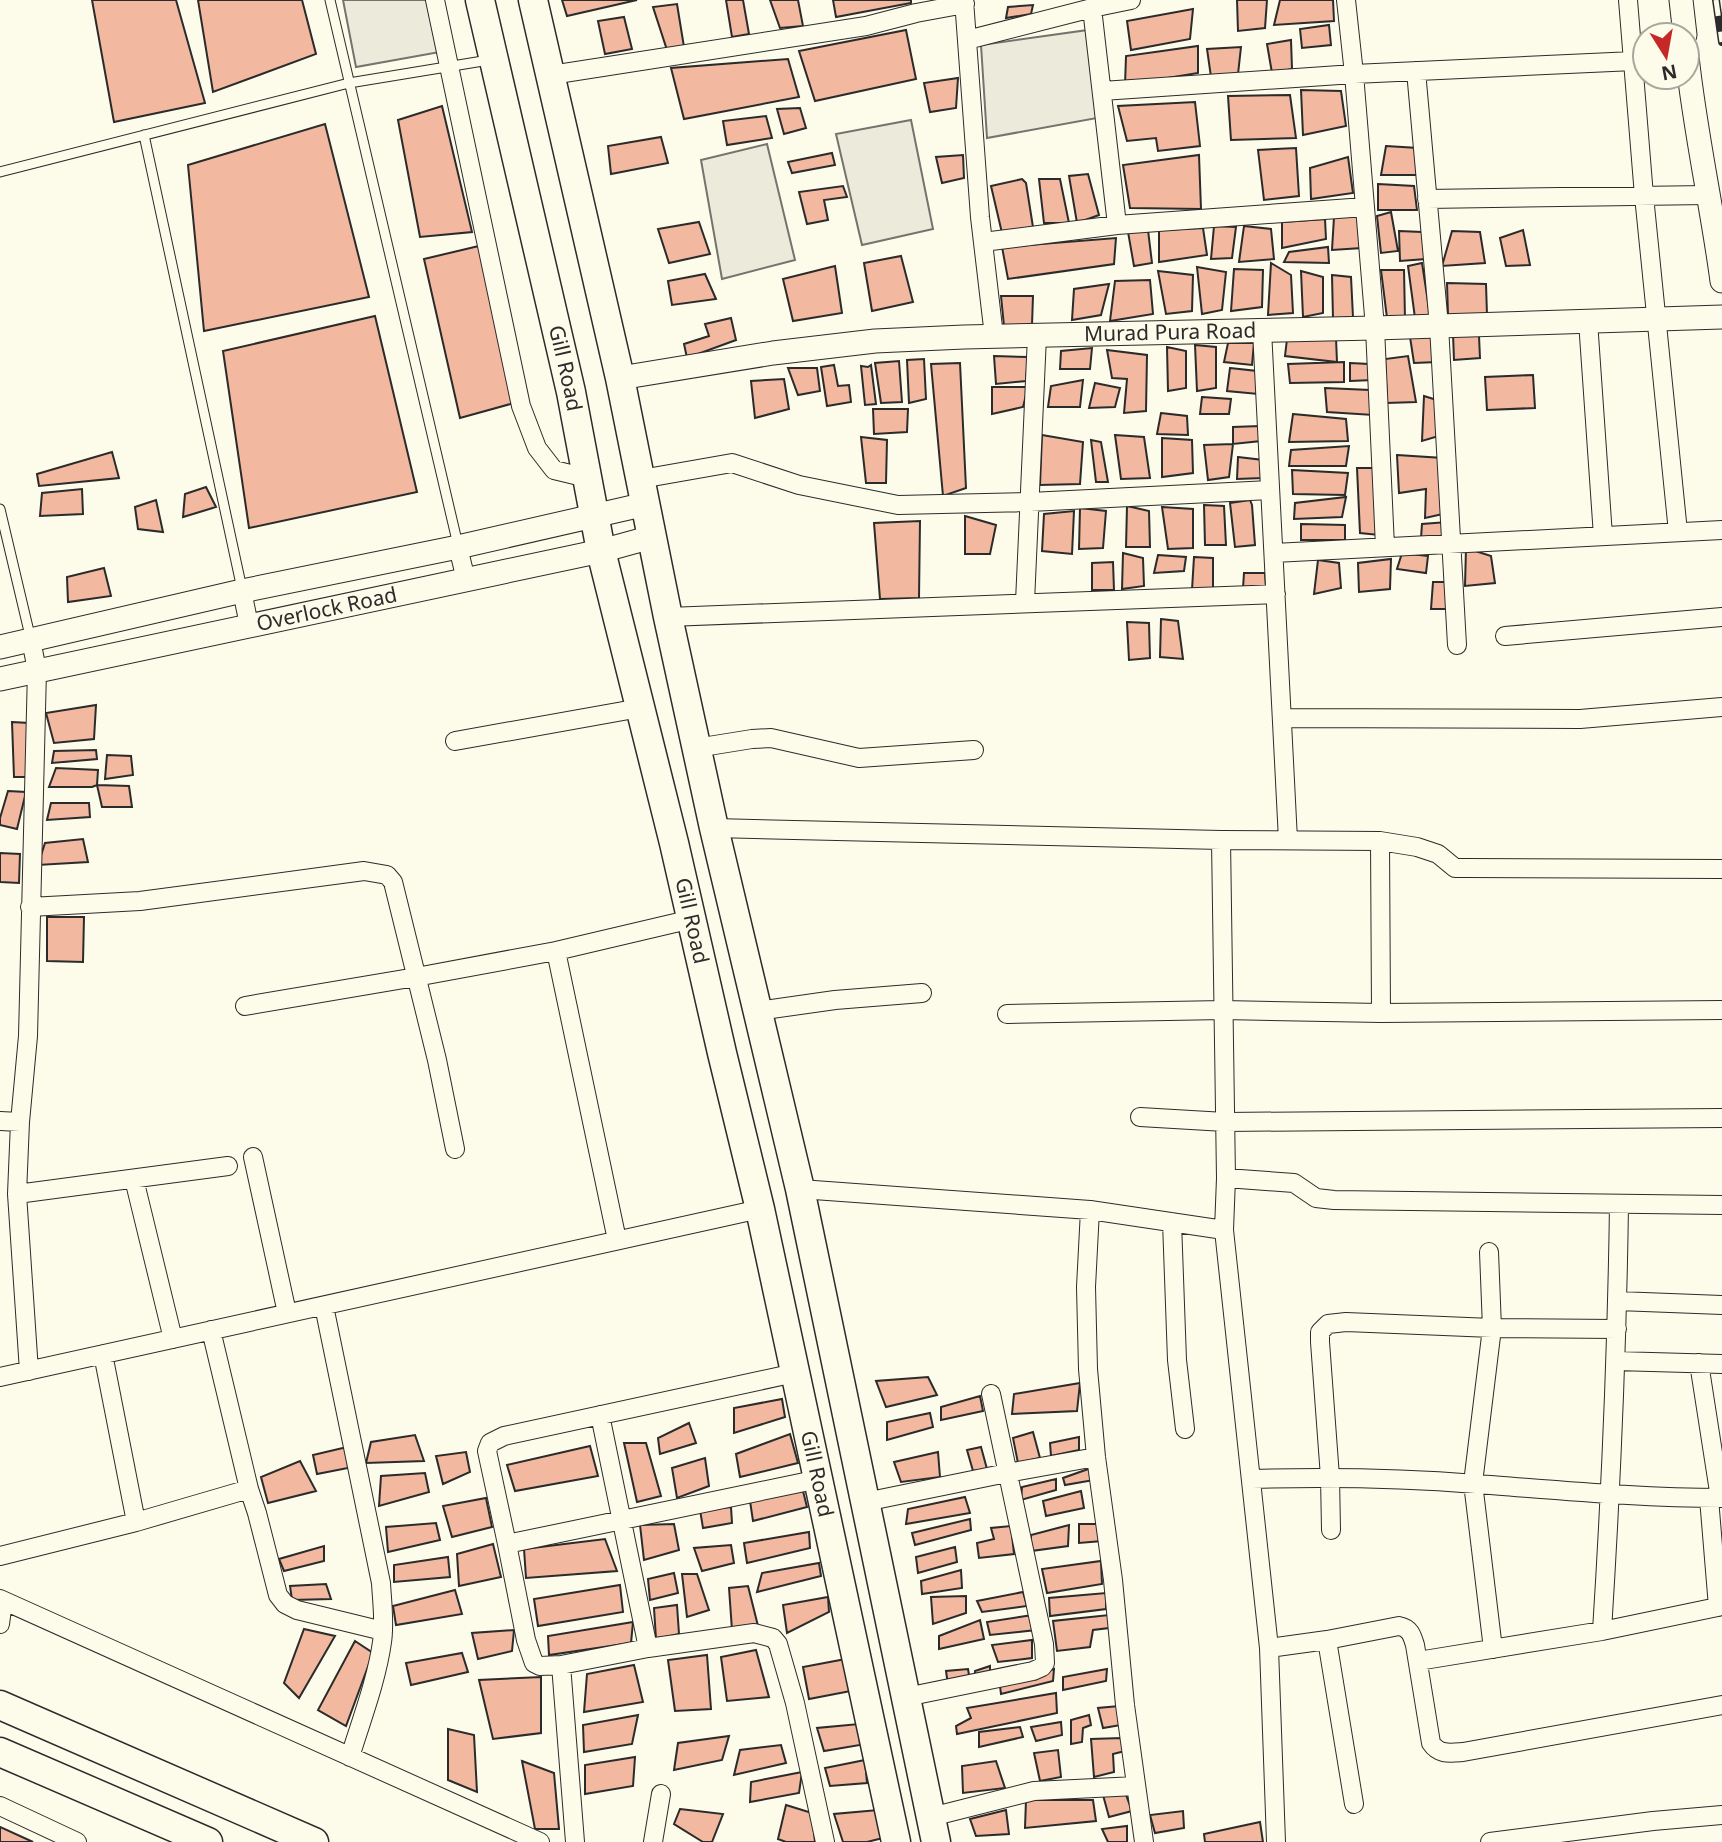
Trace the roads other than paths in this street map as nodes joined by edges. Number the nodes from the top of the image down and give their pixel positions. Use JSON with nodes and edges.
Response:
{"nodes":[{"id":1,"x":330,"y":0,"type":"edge"},
{"id":2,"x":435,"y":0,"type":"edge"},
{"id":3,"x":480,"y":0,"type":"edge"},
{"id":4,"x":533,"y":0,"type":"edge"},
{"id":5,"x":1130,"y":0,"type":"edge"},
{"id":6,"x":1346,"y":0,"type":"edge"},
{"id":7,"x":1628,"y":0,"type":"edge"},
{"id":8,"x":1681,"y":0,"type":"edge"},
{"id":9,"x":964,"y":2,"type":"edge"},
{"id":10,"x":1092,"y":8,"type":"junction"},
{"id":11,"x":1683,"y":21,"type":"edge"},
{"id":12,"x":1631,"y":30,"type":"edge"},
{"id":13,"x":967,"y":40,"type":"junction"},
{"id":14,"x":494,"y":60,"type":"junction"},
{"id":15,"x":1631,"y":61,"type":"edge"},
{"id":16,"x":448,"y":67,"type":"junction"},
{"id":17,"x":1416,"y":71,"type":"junction"},
{"id":18,"x":1354,"y":74,"type":"junction"},
{"id":19,"x":551,"y":75,"type":"junction"},
{"id":20,"x":348,"y":83,"type":"junction"},
{"id":21,"x":1102,"y":91,"type":"junction"},
{"id":22,"x":1636,"y":91,"type":"edge"},
{"id":23,"x":1691,"y":91,"type":"edge"},
{"id":24,"x":144,"y":135,"type":"junction"},
{"id":25,"x":0,"y":172,"type":"edge"},
{"id":26,"x":1708,"y":195,"type":"junction"},
{"id":27,"x":1644,"y":196,"type":"junction"},
{"id":28,"x":1427,"y":199,"type":"junction"},
{"id":29,"x":1365,"y":207,"type":"junction"},
{"id":30,"x":1117,"y":225,"type":"junction"},
{"id":31,"x":983,"y":242,"type":"junction"},
{"id":32,"x":1722,"y":281,"type":"edge"},
{"id":33,"x":1722,"y":317,"type":"edge"},
{"id":34,"x":1657,"y":319,"type":"junction"},
{"id":35,"x":1588,"y":321,"type":"junction"},
{"id":36,"x":1439,"y":326,"type":"junction"},
{"id":37,"x":1375,"y":328,"type":"junction"},
{"id":38,"x":1262,"y":330,"type":"junction"},
{"id":39,"x":1037,"y":336,"type":"junction"},
{"id":40,"x":995,"y":337,"type":"junction"},
{"id":41,"x":620,"y":378,"type":"junction"},
{"id":42,"x":587,"y":478,"type":"junction"},
{"id":43,"x":1270,"y":490,"type":"junction"},
{"id":44,"x":643,"y":492,"type":"junction"},
{"id":45,"x":1030,"y":502,"type":"junction"},
{"id":46,"x":0,"y":509,"type":"edge"},
{"id":47,"x":595,"y":517,"type":"junction"},
{"id":48,"x":1722,"y":530,"type":"edge"},
{"id":49,"x":1678,"y":533,"type":"junction"},
{"id":50,"x":1603,"y":536,"type":"junction"},
{"id":51,"x":652,"y":537,"type":"junction"},
{"id":52,"x":1452,"y":544,"type":"junction"},
{"id":53,"x":458,"y":547,"type":"junction"},
{"id":54,"x":1385,"y":547,"type":"junction"},
{"id":55,"x":601,"y":551,"type":"junction"},
{"id":56,"x":1274,"y":553,"type":"junction"},
{"id":57,"x":466,"y":580,"type":"junction"},
{"id":58,"x":242,"y":590,"type":"junction"},
{"id":59,"x":1276,"y":594,"type":"junction"},
{"id":60,"x":1025,"y":602,"type":"junction"},
{"id":61,"x":668,"y":617,"type":"junction"},
{"id":62,"x":1722,"y":617,"type":"edge"},
{"id":63,"x":249,"y":625,"type":"junction"},
{"id":64,"x":1504,"y":636,"type":"dead end"},
{"id":65,"x":32,"y":640,"type":"junction"},
{"id":66,"x":1457,"y":645,"type":"dead end"},
{"id":67,"x":0,"y":647,"type":"edge"},
{"id":68,"x":37,"y":670,"type":"junction"},
{"id":69,"x":0,"y":679,"type":"edge"},
{"id":70,"x":1722,"y":706,"type":"edge"},
{"id":71,"x":640,"y":708,"type":"junction"},
{"id":72,"x":1282,"y":718,"type":"junction"},
{"id":73,"x":455,"y":741,"type":"dead end"},
{"id":74,"x":696,"y":748,"type":"junction"},
{"id":75,"x":974,"y":750,"type":"dead end"},
{"id":76,"x":714,"y":828,"type":"junction"},
{"id":77,"x":1221,"y":840,"type":"junction"},
{"id":78,"x":1288,"y":840,"type":"junction"},
{"id":79,"x":1380,"y":841,"type":"junction"},
{"id":80,"x":1722,"y":869,"type":"edge"},
{"id":81,"x":30,"y":907,"type":"junction"},
{"id":82,"x":692,"y":919,"type":"junction"},
{"id":83,"x":556,"y":951,"type":"junction"},
{"id":84,"x":416,"y":977,"type":"junction"},
{"id":85,"x":922,"y":993,"type":"dead end"},
{"id":86,"x":244,"y":1006,"type":"dead end"},
{"id":87,"x":1223,"y":1010,"type":"junction"},
{"id":88,"x":1722,"y":1010,"type":"edge"},
{"id":89,"x":758,"y":1011,"type":"junction"},
{"id":90,"x":1381,"y":1013,"type":"junction"},
{"id":91,"x":1007,"y":1014,"type":"dead end"},
{"id":92,"x":1140,"y":1117,"type":"dead end"},
{"id":93,"x":1722,"y":1118,"type":"edge"},
{"id":94,"x":0,"y":1121,"type":"edge"},
{"id":95,"x":20,"y":1122,"type":"junction"},
{"id":96,"x":1225,"y":1122,"type":"junction"},
{"id":97,"x":455,"y":1149,"type":"dead end"},
{"id":98,"x":253,"y":1157,"type":"dead end"},
{"id":99,"x":228,"y":1166,"type":"dead end"},
{"id":100,"x":1226,"y":1178,"type":"junction"},
{"id":101,"x":134,"y":1179,"type":"junction"},
{"id":102,"x":800,"y":1189,"type":"junction"},
{"id":103,"x":17,"y":1194,"type":"junction"},
{"id":104,"x":1619,"y":1205,"type":"junction"},
{"id":105,"x":1722,"y":1205,"type":"edge"},
{"id":106,"x":760,"y":1209,"type":"junction"},
{"id":107,"x":1090,"y":1210,"type":"junction"},
{"id":108,"x":1172,"y":1222,"type":"junction"},
{"id":109,"x":1224,"y":1230,"type":"junction"},
{"id":110,"x":617,"y":1240,"type":"junction"},
{"id":111,"x":1489,"y":1252,"type":"dead end"},
{"id":112,"x":1618,"y":1301,"type":"junction"},
{"id":113,"x":324,"y":1306,"type":"junction"},
{"id":114,"x":1722,"y":1306,"type":"edge"},
{"id":115,"x":287,"y":1313,"type":"junction"},
{"id":116,"x":1492,"y":1328,"type":"junction"},
{"id":117,"x":1617,"y":1329,"type":"junction"},
{"id":118,"x":211,"y":1330,"type":"junction"},
{"id":119,"x":173,"y":1339,"type":"junction"},
{"id":120,"x":103,"y":1354,"type":"junction"},
{"id":121,"x":1616,"y":1361,"type":"junction"},
{"id":122,"x":1699,"y":1363,"type":"junction"},
{"id":123,"x":1722,"y":1364,"type":"edge"},
{"id":124,"x":29,"y":1371,"type":"junction"},
{"id":125,"x":795,"y":1373,"type":"junction"},
{"id":126,"x":0,"y":1377,"type":"edge"},
{"id":127,"x":991,"y":1394,"type":"dead end"},
{"id":128,"x":600,"y":1415,"type":"junction"},
{"id":129,"x":1185,"y":1429,"type":"dead end"},
{"id":130,"x":1096,"y":1457,"type":"junction"},
{"id":131,"x":1007,"y":1473,"type":"junction"},
{"id":132,"x":1329,"y":1477,"type":"junction"},
{"id":133,"x":819,"y":1479,"type":"junction"},
{"id":134,"x":1251,"y":1479,"type":"junction"},
{"id":135,"x":1473,"y":1483,"type":"junction"},
{"id":136,"x":249,"y":1489,"type":"junction"},
{"id":137,"x":1610,"y":1495,"type":"junction"},
{"id":138,"x":1717,"y":1498,"type":"edge"},
{"id":139,"x":866,"y":1502,"type":"junction"},
{"id":140,"x":622,"y":1519,"type":"junction"},
{"id":141,"x":136,"y":1522,"type":"junction"},
{"id":142,"x":1331,"y":1530,"type":"dead end"},
{"id":143,"x":508,"y":1544,"type":"junction"},
{"id":144,"x":0,"y":1556,"type":"edge"},
{"id":145,"x":2,"y":1600,"type":"edge"},
{"id":146,"x":1720,"y":1607,"type":"edge"},
{"id":147,"x":0,"y":1624,"type":"edge"},
{"id":148,"x":383,"y":1631,"type":"junction"},
{"id":149,"x":1602,"y":1631,"type":"junction"},
{"id":150,"x":1327,"y":1640,"type":"junction"},
{"id":151,"x":648,"y":1648,"type":"junction"},
{"id":152,"x":1269,"y":1648,"type":"junction"},
{"id":153,"x":1493,"y":1649,"type":"junction"},
{"id":154,"x":1418,"y":1661,"type":"junction"},
{"id":155,"x":561,"y":1665,"type":"junction"},
{"id":156,"x":906,"y":1697,"type":"junction"},
{"id":157,"x":0,"y":1705,"type":"edge"},
{"id":158,"x":1722,"y":1705,"type":"edge"},
{"id":159,"x":0,"y":1752,"type":"edge"},
{"id":160,"x":350,"y":1757,"type":"junction"},
{"id":161,"x":1136,"y":1786,"type":"junction"},
{"id":162,"x":661,"y":1794,"type":"dead end"},
{"id":163,"x":1354,"y":1804,"type":"dead end"},
{"id":164,"x":0,"y":1805,"type":"edge"},
{"id":165,"x":1722,"y":1815,"type":"edge"},
{"id":166,"x":934,"y":1829,"type":"edge"},
{"id":167,"x":77,"y":1842,"type":"edge"},
{"id":168,"x":208,"y":1842,"type":"edge"},
{"id":169,"x":314,"y":1842,"type":"edge"},
{"id":170,"x":540,"y":1842,"type":"edge"},
{"id":171,"x":575,"y":1842,"type":"edge"},
{"id":172,"x":653,"y":1842,"type":"edge"},
{"id":173,"x":825,"y":1842,"type":"edge"},
{"id":174,"x":896,"y":1842,"type":"edge"},
{"id":175,"x":1144,"y":1842,"type":"edge"},
{"id":176,"x":1276,"y":1842,"type":"edge"},
{"id":177,"x":1490,"y":1842,"type":"edge"}],
"edges":[{"from":1,"to":20,"type":"lane"},
{"from":2,"to":16,"type":"street"},
{"from":3,"to":14,"type":"main road","name":"Gill Road"},
{"from":4,"to":19,"type":"main road","name":"Gill Road"},
{"from":5,"to":10,"type":"street"},
{"from":6,"to":18,"type":"street"},
{"from":7,"to":12,"type":"street"},
{"from":8,"to":11,"type":"street"},
{"from":9,"to":13,"type":"street"},
{"from":9,"to":19,"type":"street"},
{"from":10,"to":13,"type":"street"},
{"from":10,"to":21,"type":"street"},
{"from":13,"to":31,"type":"street"},
{"from":14,"to":16,"type":"lane"},
{"from":14,"to":42,"type":"main road","name":"Gill Road"},
{"from":15,"to":17,"type":"street"},
{"from":16,"to":20,"type":"lane"},
{"from":16,"to":42,"type":"street"},
{"from":17,"to":18,"type":"street"},
{"from":17,"to":28,"type":"street"},
{"from":18,"to":21,"type":"street"},
{"from":18,"to":29,"type":"street"},
{"from":19,"to":41,"type":"main road","name":"Gill Road"},
{"from":20,"to":24,"type":"lane"},
{"from":20,"to":53,"type":"lane"},
{"from":21,"to":30,"type":"street"},
{"from":22,"to":27,"type":"street"},
{"from":23,"to":26,"type":"street"},
{"from":24,"to":25,"type":"lane"},
{"from":24,"to":58,"type":"lane"},
{"from":26,"to":27,"type":"street"},
{"from":26,"to":32,"type":"street"},
{"from":27,"to":28,"type":"street"},
{"from":27,"to":34,"type":"street"},
{"from":28,"to":36,"type":"street"},
{"from":29,"to":30,"type":"street"},
{"from":29,"to":37,"type":"street"},
{"from":30,"to":31,"type":"street"},
{"from":31,"to":40,"type":"street"},
{"from":33,"to":34,"type":"street","name":"Murad Pura Road"},
{"from":34,"to":35,"type":"street","name":"Murad Pura Road"},
{"from":34,"to":49,"type":"street"},
{"from":35,"to":36,"type":"street","name":"Murad Pura Road"},
{"from":35,"to":50,"type":"street"},
{"from":36,"to":37,"type":"street","name":"Murad Pura Road"},
{"from":36,"to":52,"type":"street"},
{"from":37,"to":38,"type":"street","name":"Murad Pura Road"},
{"from":37,"to":54,"type":"street"},
{"from":38,"to":39,"type":"street","name":"Murad Pura Road"},
{"from":38,"to":43,"type":"street"},
{"from":39,"to":40,"type":"street","name":"Murad Pura Road"},
{"from":39,"to":45,"type":"street"},
{"from":40,"to":41,"type":"street","name":"Murad Pura Road"},
{"from":41,"to":44,"type":"main road","name":"Gill Road"},
{"from":42,"to":47,"type":"main road","name":"Gill Road"},
{"from":43,"to":45,"type":"street"},
{"from":43,"to":56,"type":"street"},
{"from":44,"to":45,"type":"street"},
{"from":44,"to":47,"type":"street","name":"Overlock Road"},
{"from":44,"to":51,"type":"main road","name":"Gill Road"},
{"from":45,"to":60,"type":"street"},
{"from":46,"to":65,"type":"lane"},
{"from":47,"to":53,"type":"street","name":"Overlock Road"},
{"from":47,"to":55,"type":"main road","name":"Gill Road"},
{"from":48,"to":49,"type":"street"},
{"from":49,"to":50,"type":"street"},
{"from":50,"to":52,"type":"street"},
{"from":51,"to":55,"type":"street","name":"Overlock Road"},
{"from":51,"to":61,"type":"main road","name":"Gill Road"},
{"from":52,"to":54,"type":"street"},
{"from":52,"to":66,"type":"street"},
{"from":53,"to":57,"type":"street"},
{"from":53,"to":58,"type":"street","name":"Overlock Road"},
{"from":54,"to":56,"type":"street"},
{"from":55,"to":57,"type":"street","name":"Overlock Road"},
{"from":55,"to":71,"type":"main road","name":"Gill Road"},
{"from":56,"to":59,"type":"street"},
{"from":57,"to":63,"type":"street","name":"Overlock Road"},
{"from":58,"to":63,"type":"street"},
{"from":58,"to":65,"type":"street","name":"Overlock Road"},
{"from":59,"to":60,"type":"street"},
{"from":59,"to":72,"type":"street"},
{"from":60,"to":61,"type":"street"},
{"from":61,"to":74,"type":"main road","name":"Gill Road"},
{"from":62,"to":64,"type":"street"},
{"from":63,"to":68,"type":"street","name":"Overlock Road"},
{"from":65,"to":67,"type":"street","name":"Overlock Road"},
{"from":65,"to":68,"type":"street"},
{"from":68,"to":69,"type":"street","name":"Overlock Road"},
{"from":68,"to":81,"type":"street"},
{"from":70,"to":72,"type":"street"},
{"from":71,"to":73,"type":"street"},
{"from":71,"to":82,"type":"main road","name":"Gill Road"},
{"from":72,"to":78,"type":"street"},
{"from":74,"to":75,"type":"street"},
{"from":74,"to":76,"type":"main road","name":"Gill Road"},
{"from":76,"to":77,"type":"street"},
{"from":76,"to":89,"type":"main road","name":"Gill Road"},
{"from":77,"to":78,"type":"street"},
{"from":77,"to":87,"type":"street"},
{"from":78,"to":79,"type":"street"},
{"from":79,"to":80,"type":"street"},
{"from":79,"to":90,"type":"street"},
{"from":81,"to":84,"type":"street"},
{"from":81,"to":95,"type":"street"},
{"from":82,"to":83,"type":"street"},
{"from":82,"to":106,"type":"main road","name":"Gill Road"},
{"from":83,"to":84,"type":"street"},
{"from":83,"to":110,"type":"street"},
{"from":84,"to":86,"type":"street"},
{"from":84,"to":97,"type":"street"},
{"from":85,"to":89,"type":"street"},
{"from":87,"to":90,"type":"street"},
{"from":87,"to":91,"type":"street"},
{"from":87,"to":96,"type":"street"},
{"from":88,"to":90,"type":"street"},
{"from":89,"to":102,"type":"main road","name":"Gill Road"},
{"from":92,"to":96,"type":"street"},
{"from":93,"to":96,"type":"street"},
{"from":94,"to":95,"type":"street"},
{"from":95,"to":103,"type":"street"},
{"from":96,"to":100,"type":"street"},
{"from":98,"to":115,"type":"street"},
{"from":99,"to":101,"type":"street"},
{"from":100,"to":104,"type":"street"},
{"from":100,"to":109,"type":"street"},
{"from":101,"to":103,"type":"street"},
{"from":101,"to":119,"type":"street"},
{"from":102,"to":107,"type":"street"},
{"from":102,"to":139,"type":"main road","name":"Gill Road"},
{"from":103,"to":124,"type":"street"},
{"from":104,"to":105,"type":"street"},
{"from":104,"to":112,"type":"street"},
{"from":106,"to":110,"type":"street"},
{"from":106,"to":125,"type":"main road","name":"Gill Road"},
{"from":107,"to":108,"type":"street"},
{"from":107,"to":130,"type":"street"},
{"from":108,"to":109,"type":"street"},
{"from":108,"to":129,"type":"street"},
{"from":109,"to":134,"type":"street"},
{"from":110,"to":113,"type":"street"},
{"from":111,"to":116,"type":"street"},
{"from":112,"to":114,"type":"street"},
{"from":112,"to":117,"type":"street"},
{"from":113,"to":115,"type":"street"},
{"from":113,"to":148,"type":"street"},
{"from":115,"to":118,"type":"street"},
{"from":116,"to":117,"type":"street"},
{"from":116,"to":132,"type":"street"},
{"from":116,"to":135,"type":"street"},
{"from":117,"to":121,"type":"street"},
{"from":118,"to":119,"type":"street"},
{"from":118,"to":136,"type":"street"},
{"from":119,"to":120,"type":"street"},
{"from":120,"to":124,"type":"street"},
{"from":120,"to":141,"type":"street"},
{"from":121,"to":122,"type":"street"},
{"from":121,"to":137,"type":"street"},
{"from":122,"to":123,"type":"street"},
{"from":122,"to":138,"type":"street"},
{"from":124,"to":126,"type":"street"},
{"from":125,"to":128,"type":"street"},
{"from":125,"to":133,"type":"main road","name":"Gill Road"},
{"from":127,"to":131,"type":"street"},
{"from":128,"to":140,"type":"street"},
{"from":128,"to":143,"type":"street"},
{"from":130,"to":131,"type":"street"},
{"from":130,"to":161,"type":"street"},
{"from":131,"to":139,"type":"street"},
{"from":131,"to":156,"type":"street"},
{"from":132,"to":134,"type":"street"},
{"from":132,"to":135,"type":"street"},
{"from":132,"to":142,"type":"street"},
{"from":133,"to":140,"type":"street"},
{"from":133,"to":174,"type":"main road","name":"Gill Road"},
{"from":134,"to":152,"type":"street"},
{"from":135,"to":137,"type":"street"},
{"from":135,"to":153,"type":"street"},
{"from":136,"to":141,"type":"street"},
{"from":136,"to":148,"type":"street"},
{"from":137,"to":138,"type":"street"},
{"from":137,"to":149,"type":"street"},
{"from":138,"to":146,"type":"street"},
{"from":139,"to":156,"type":"main road","name":"Gill Road"},
{"from":140,"to":143,"type":"street"},
{"from":140,"to":151,"type":"street"},
{"from":141,"to":144,"type":"street"},
{"from":143,"to":155,"type":"street"},
{"from":145,"to":147,"type":"street"},
{"from":145,"to":160,"type":"street"},
{"from":146,"to":149,"type":"street"},
{"from":148,"to":160,"type":"street"},
{"from":149,"to":153,"type":"street"},
{"from":150,"to":152,"type":"street"},
{"from":150,"to":154,"type":"street"},
{"from":150,"to":163,"type":"street"},
{"from":151,"to":155,"type":"street"},
{"from":151,"to":173,"type":"street"},
{"from":152,"to":176,"type":"street"},
{"from":153,"to":154,"type":"street"},
{"from":154,"to":158,"type":"street"},
{"from":155,"to":171,"type":"street"},
{"from":156,"to":166,"type":"main road","name":"Gill Road"},
{"from":157,"to":169,"type":"main road"},
{"from":159,"to":168,"type":"main road"},
{"from":160,"to":170,"type":"street"},
{"from":161,"to":166,"type":"street"},
{"from":161,"to":175,"type":"street"},
{"from":162,"to":172,"type":"street"},
{"from":164,"to":167,"type":"street"},
{"from":165,"to":177,"type":"street"}]}
